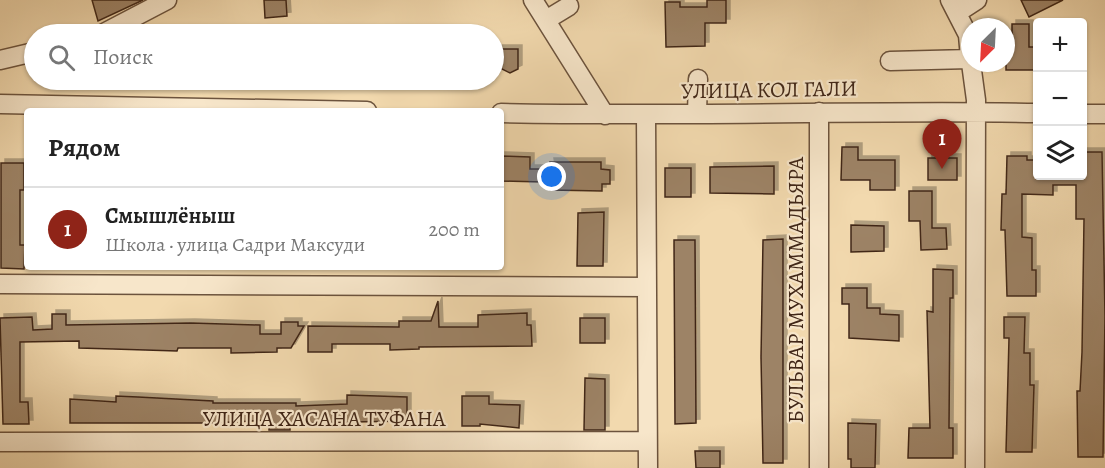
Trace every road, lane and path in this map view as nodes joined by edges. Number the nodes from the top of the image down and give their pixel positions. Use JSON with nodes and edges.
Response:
{"nodes":[{"id":1,"x":166,"y":0,"type":"edge"},
{"id":2,"x":533,"y":0,"type":"edge"},
{"id":3,"x":977,"y":0,"type":"edge"},
{"id":4,"x":570,"y":6,"type":"dead end"},
{"id":5,"x":954,"y":6,"type":"edge"},
{"id":6,"x":546,"y":20,"type":"junction"},
{"id":7,"x":961,"y":20,"type":"edge"},
{"id":8,"x":121,"y":24,"type":"edge"},
{"id":9,"x":24,"y":54,"type":"edge"},
{"id":10,"x":0,"y":60,"type":"edge"},
{"id":11,"x":961,"y":60,"type":"edge"},
{"id":12,"x":890,"y":61,"type":"dead end"},
{"id":13,"x":971,"y":72,"type":"edge"},
{"id":14,"x":698,"y":79,"type":"dead end"},
{"id":15,"x":0,"y":104,"type":"edge"},
{"id":16,"x":210,"y":108,"type":"edge"},
{"id":17,"x":819,"y":112,"type":"junction"},
{"id":18,"x":975,"y":112,"type":"junction"},
{"id":19,"x":504,"y":113,"type":"edge"},
{"id":20,"x":697,"y":113,"type":"junction"},
{"id":21,"x":1033,"y":113,"type":"edge"},
{"id":22,"x":1087,"y":114,"type":"edge"},
{"id":23,"x":1105,"y":114,"type":"edge"},
{"id":24,"x":606,"y":115,"type":"junction"},
{"id":25,"x":645,"y":116,"type":"junction"},
{"id":26,"x":0,"y":284,"type":"edge"},
{"id":27,"x":647,"y":287,"type":"junction"},
{"id":28,"x":647,"y":441,"type":"junction"},
{"id":29,"x":0,"y":442,"type":"edge"},
{"id":30,"x":648,"y":468,"type":"edge"},
{"id":31,"x":819,"y":468,"type":"edge"},
{"id":32,"x":975,"y":468,"type":"edge"}],
"edges":[{"from":1,"to":8,"type":"street"},
{"from":2,"to":6,"type":"street"},
{"from":3,"to":5,"type":"street"},
{"from":4,"to":6,"type":"street"},
{"from":5,"to":7,"type":"street"},
{"from":6,"to":24,"type":"street"},
{"from":9,"to":10,"type":"street"},
{"from":11,"to":12,"type":"street"},
{"from":13,"to":18,"type":"street"},
{"from":14,"to":20,"type":"street"},
{"from":15,"to":16,"type":"street"},
{"from":17,"to":18,"type":"street","name":"УЛИЦА КОЛ ГАЛИ"},
{"from":17,"to":20,"type":"street","name":"УЛИЦА КОЛ ГАЛИ"},
{"from":17,"to":31,"type":"street","name":"БУЛЬВАР МУХАММАДЬЯРА"},
{"from":18,"to":21,"type":"street","name":"УЛИЦА КОЛ ГАЛИ"},
{"from":18,"to":32,"type":"street"},
{"from":19,"to":24,"type":"street","name":"УЛИЦА КОЛ ГАЛИ"},
{"from":20,"to":25,"type":"street","name":"УЛИЦА КОЛ ГАЛИ"},
{"from":22,"to":23,"type":"street"},
{"from":24,"to":25,"type":"street","name":"УЛИЦА КОЛ ГАЛИ"},
{"from":25,"to":27,"type":"street"},
{"from":26,"to":27,"type":"street"},
{"from":27,"to":28,"type":"street"},
{"from":28,"to":29,"type":"street","name":"УЛИЦА ХАСАНА ТУФАНА"},
{"from":28,"to":30,"type":"street"}]}
